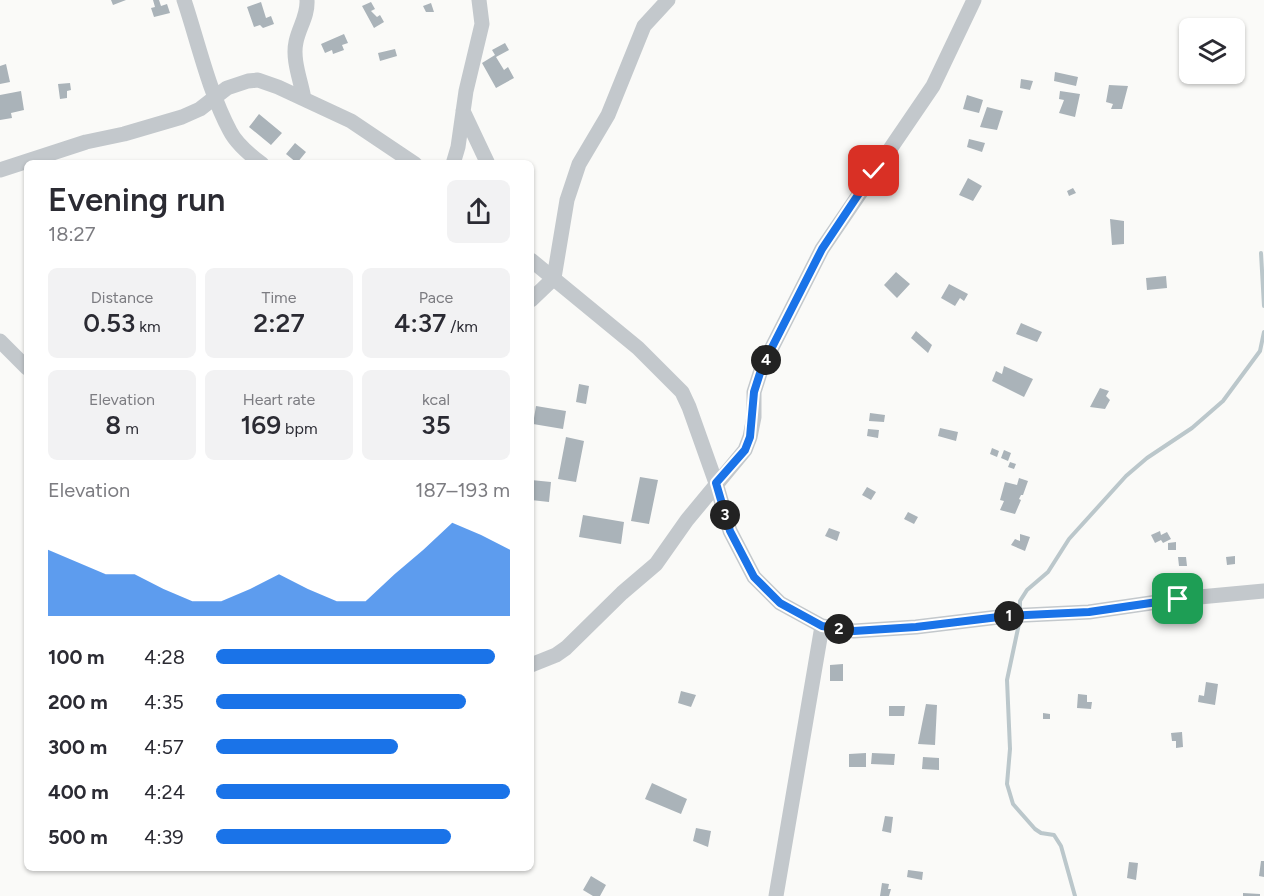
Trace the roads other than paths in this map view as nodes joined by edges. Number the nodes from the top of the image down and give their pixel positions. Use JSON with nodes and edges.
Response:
{"nodes":[{"id":1,"x":184,"y":0,"type":"edge"},
{"id":2,"x":307,"y":0,"type":"edge"},
{"id":3,"x":479,"y":0,"type":"edge"},
{"id":4,"x":668,"y":0,"type":"edge"},
{"id":5,"x":974,"y":0,"type":"edge"},
{"id":6,"x":216,"y":97,"type":"junction"},
{"id":7,"x":304,"y":99,"type":"junction"},
{"id":8,"x":463,"y":111,"type":"junction"},
{"id":9,"x":31,"y":160,"type":"edge"},
{"id":10,"x":257,"y":160,"type":"edge"},
{"id":11,"x":409,"y":160,"type":"edge"},
{"id":12,"x":454,"y":160,"type":"edge"},
{"id":13,"x":486,"y":160,"type":"edge"},
{"id":14,"x":24,"y":162,"type":"edge"},
{"id":15,"x":0,"y":170,"type":"edge"},
{"id":16,"x":534,"y":262,"type":"edge"},
{"id":17,"x":554,"y":278,"type":"junction"},
{"id":18,"x":534,"y":297,"type":"edge"},
{"id":19,"x":0,"y":341,"type":"edge"},
{"id":20,"x":24,"y":365,"type":"edge"},
{"id":21,"x":716,"y":483,"type":"junction"},
{"id":22,"x":1264,"y":591,"type":"edge"},
{"id":23,"x":822,"y":626,"type":"junction"},
{"id":24,"x":534,"y":663,"type":"edge"},
{"id":25,"x":776,"y":896,"type":"edge"}],
"edges":[{"from":1,"to":6,"type":"street"},
{"from":2,"to":7,"type":"street"},
{"from":3,"to":8,"type":"street"},
{"from":4,"to":17,"type":"street"},
{"from":5,"to":21,"type":"street"},
{"from":6,"to":7,"type":"street"},
{"from":6,"to":9,"type":"street"},
{"from":6,"to":10,"type":"street"},
{"from":7,"to":11,"type":"street"},
{"from":8,"to":12,"type":"street"},
{"from":8,"to":13,"type":"street"},
{"from":14,"to":15,"type":"street"},
{"from":16,"to":17,"type":"street"},
{"from":17,"to":18,"type":"street"},
{"from":17,"to":21,"type":"street"},
{"from":19,"to":20,"type":"street"},
{"from":21,"to":23,"type":"street"},
{"from":21,"to":24,"type":"street"},
{"from":22,"to":23,"type":"street"},
{"from":23,"to":25,"type":"street"}]}
